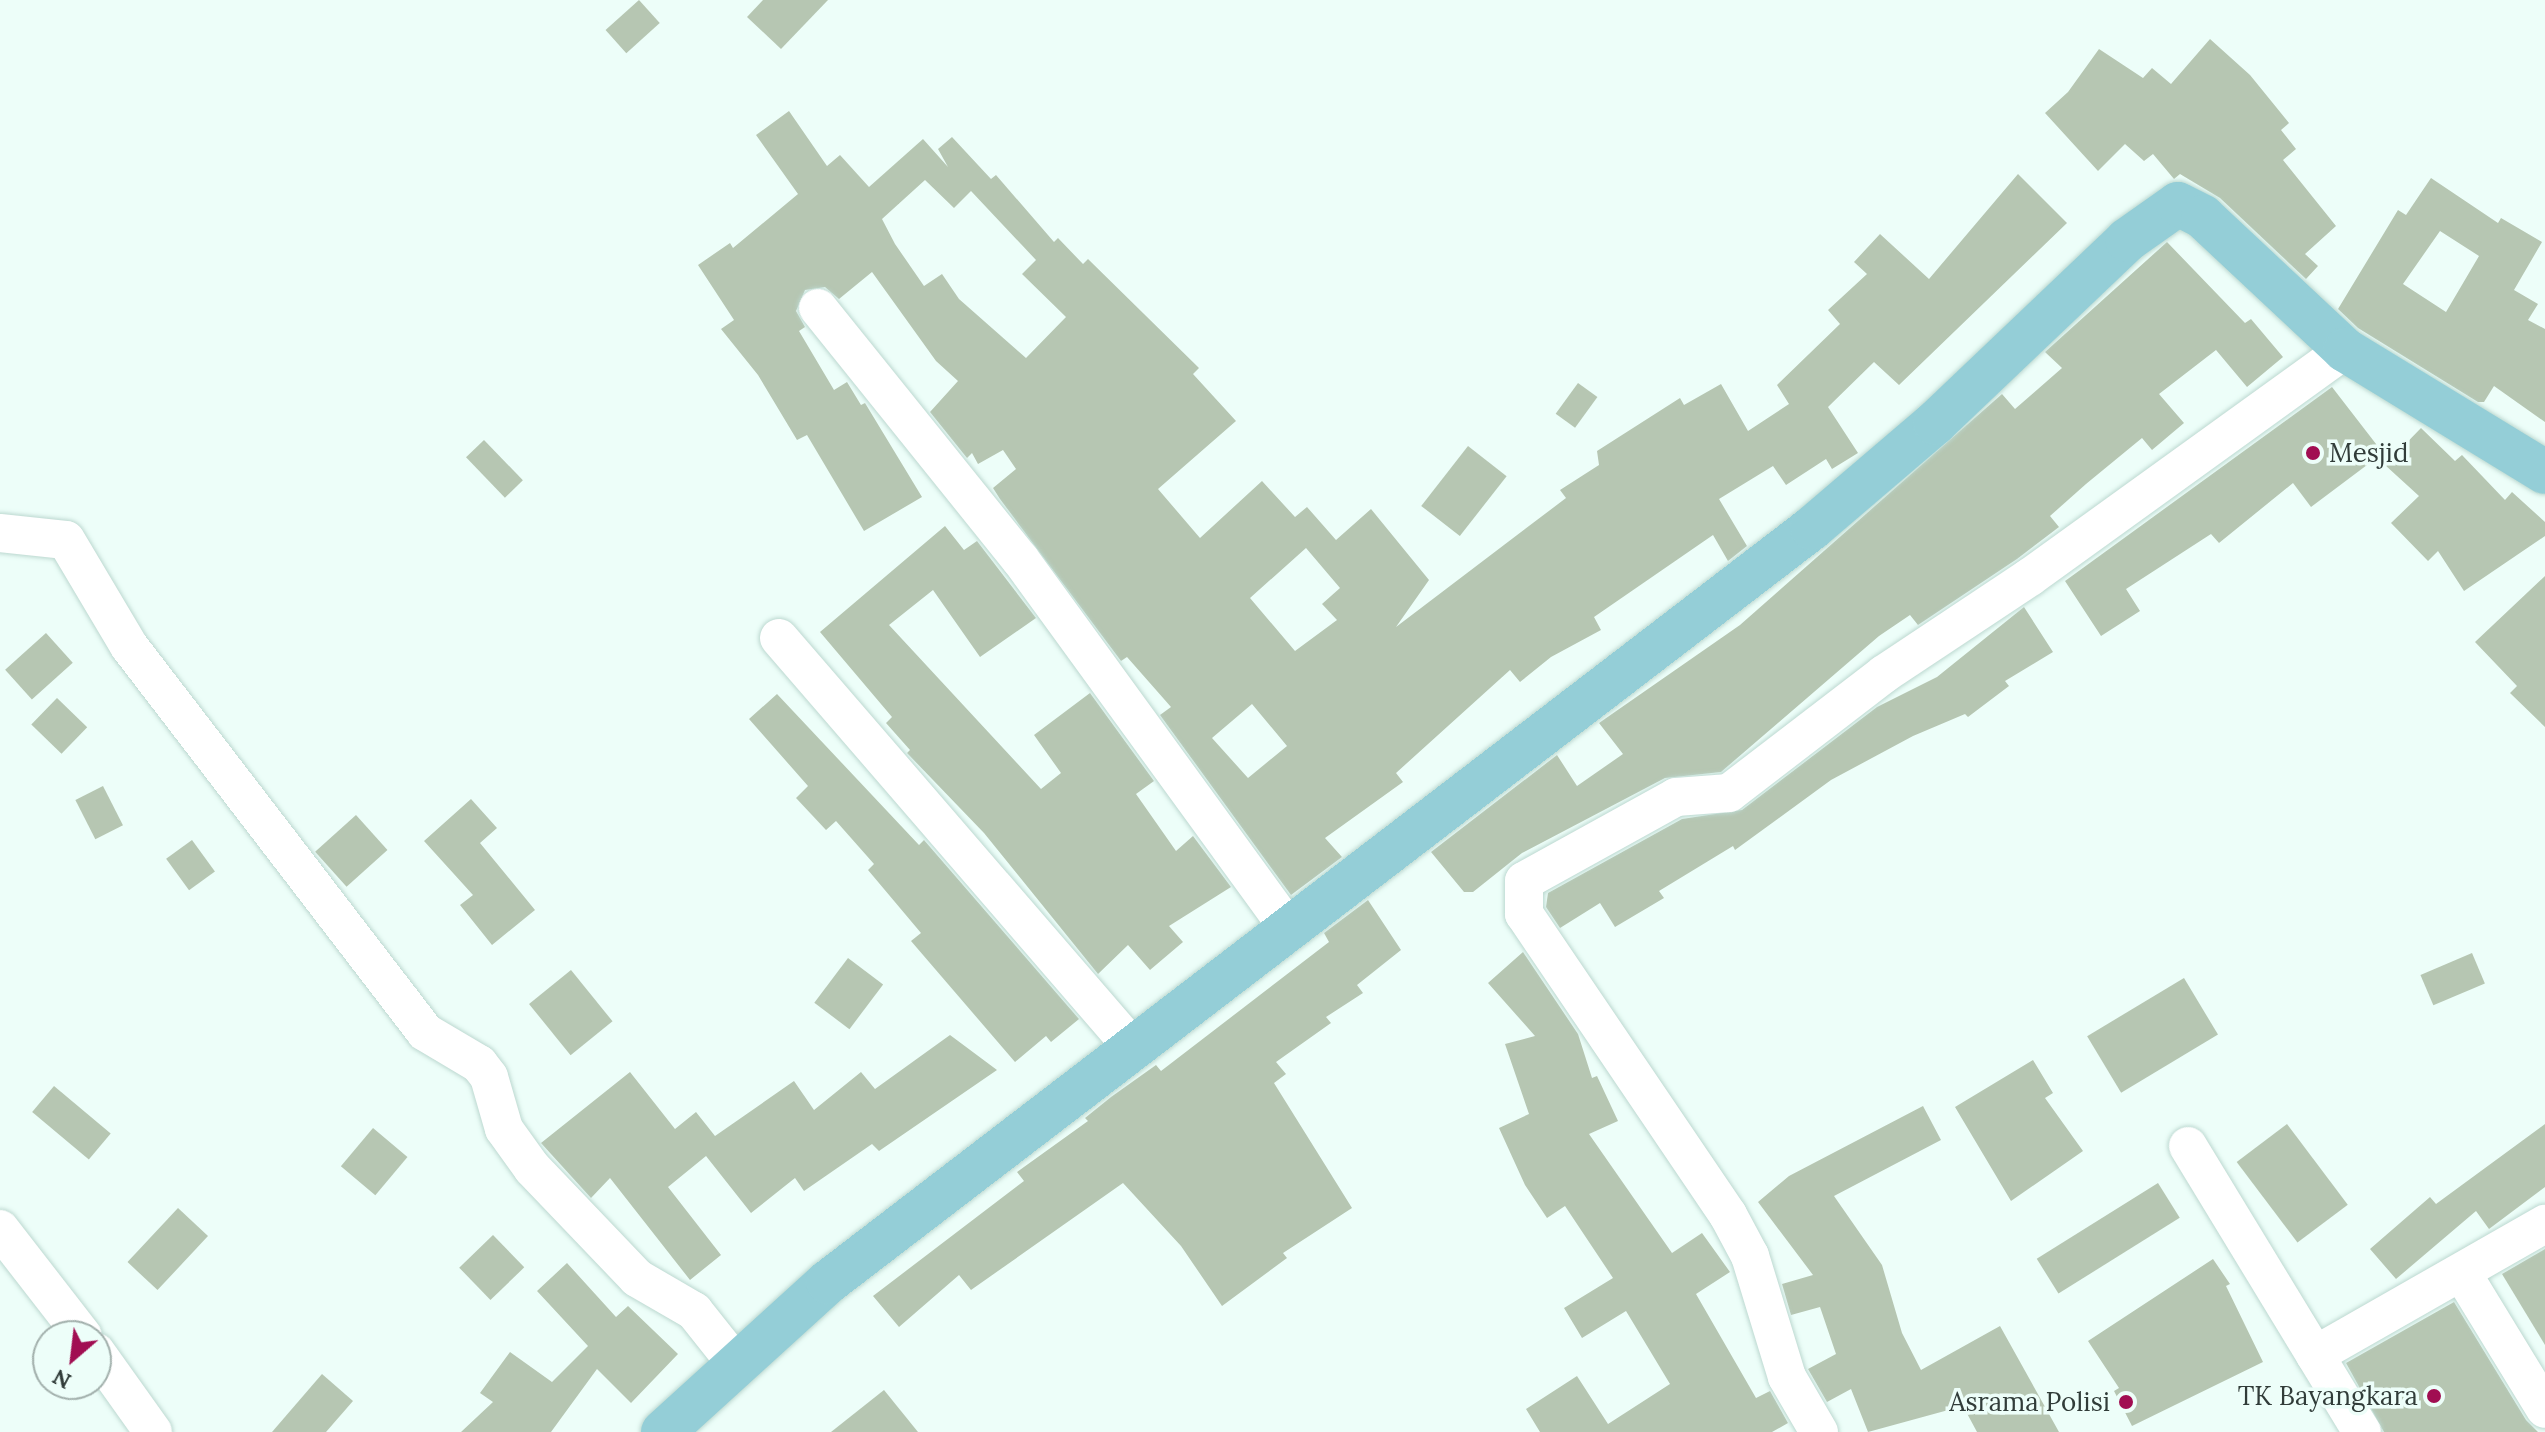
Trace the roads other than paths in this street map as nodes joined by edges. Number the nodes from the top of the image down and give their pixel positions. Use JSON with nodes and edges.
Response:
{"nodes":[{"id":1,"x":818,"y":308,"type":"dead end"},
{"id":2,"x":2345,"y":350,"type":"junction"},
{"id":3,"x":2545,"y":472,"type":"edge"},
{"id":4,"x":0,"y":533,"type":"edge"},
{"id":5,"x":779,"y":638,"type":"dead end"},
{"id":6,"x":1287,"y":927,"type":"junction"},
{"id":7,"x":1133,"y":1048,"type":"junction"},
{"id":8,"x":2188,"y":1146,"type":"dead end"},
{"id":9,"x":2545,"y":1224,"type":"edge"},
{"id":10,"x":0,"y":1229,"type":"edge"},
{"id":11,"x":2462,"y":1273,"type":"junction"},
{"id":12,"x":71,"y":1320,"type":"edge"},
{"id":13,"x":2315,"y":1355,"type":"junction"},
{"id":14,"x":737,"y":1365,"type":"junction"},
{"id":15,"x":112,"y":1374,"type":"edge"},
{"id":16,"x":2545,"y":1409,"type":"edge"},
{"id":17,"x":153,"y":1432,"type":"edge"},
{"id":18,"x":663,"y":1432,"type":"edge"},
{"id":19,"x":1819,"y":1432,"type":"edge"},
{"id":20,"x":2362,"y":1432,"type":"edge"}],
"edges":[{"from":1,"to":6,"type":"street"},
{"from":2,"to":3,"type":"main road"},
{"from":2,"to":6,"type":"main road"},
{"from":2,"to":19,"type":"street"},
{"from":4,"to":14,"type":"street"},
{"from":5,"to":7,"type":"street"},
{"from":6,"to":7,"type":"main road"},
{"from":7,"to":14,"type":"main road"},
{"from":8,"to":13,"type":"street"},
{"from":9,"to":11,"type":"street"},
{"from":10,"to":12,"type":"street"},
{"from":11,"to":13,"type":"street"},
{"from":11,"to":16,"type":"street"},
{"from":13,"to":20,"type":"street"},
{"from":14,"to":18,"type":"main road"},
{"from":15,"to":17,"type":"street"}]}
